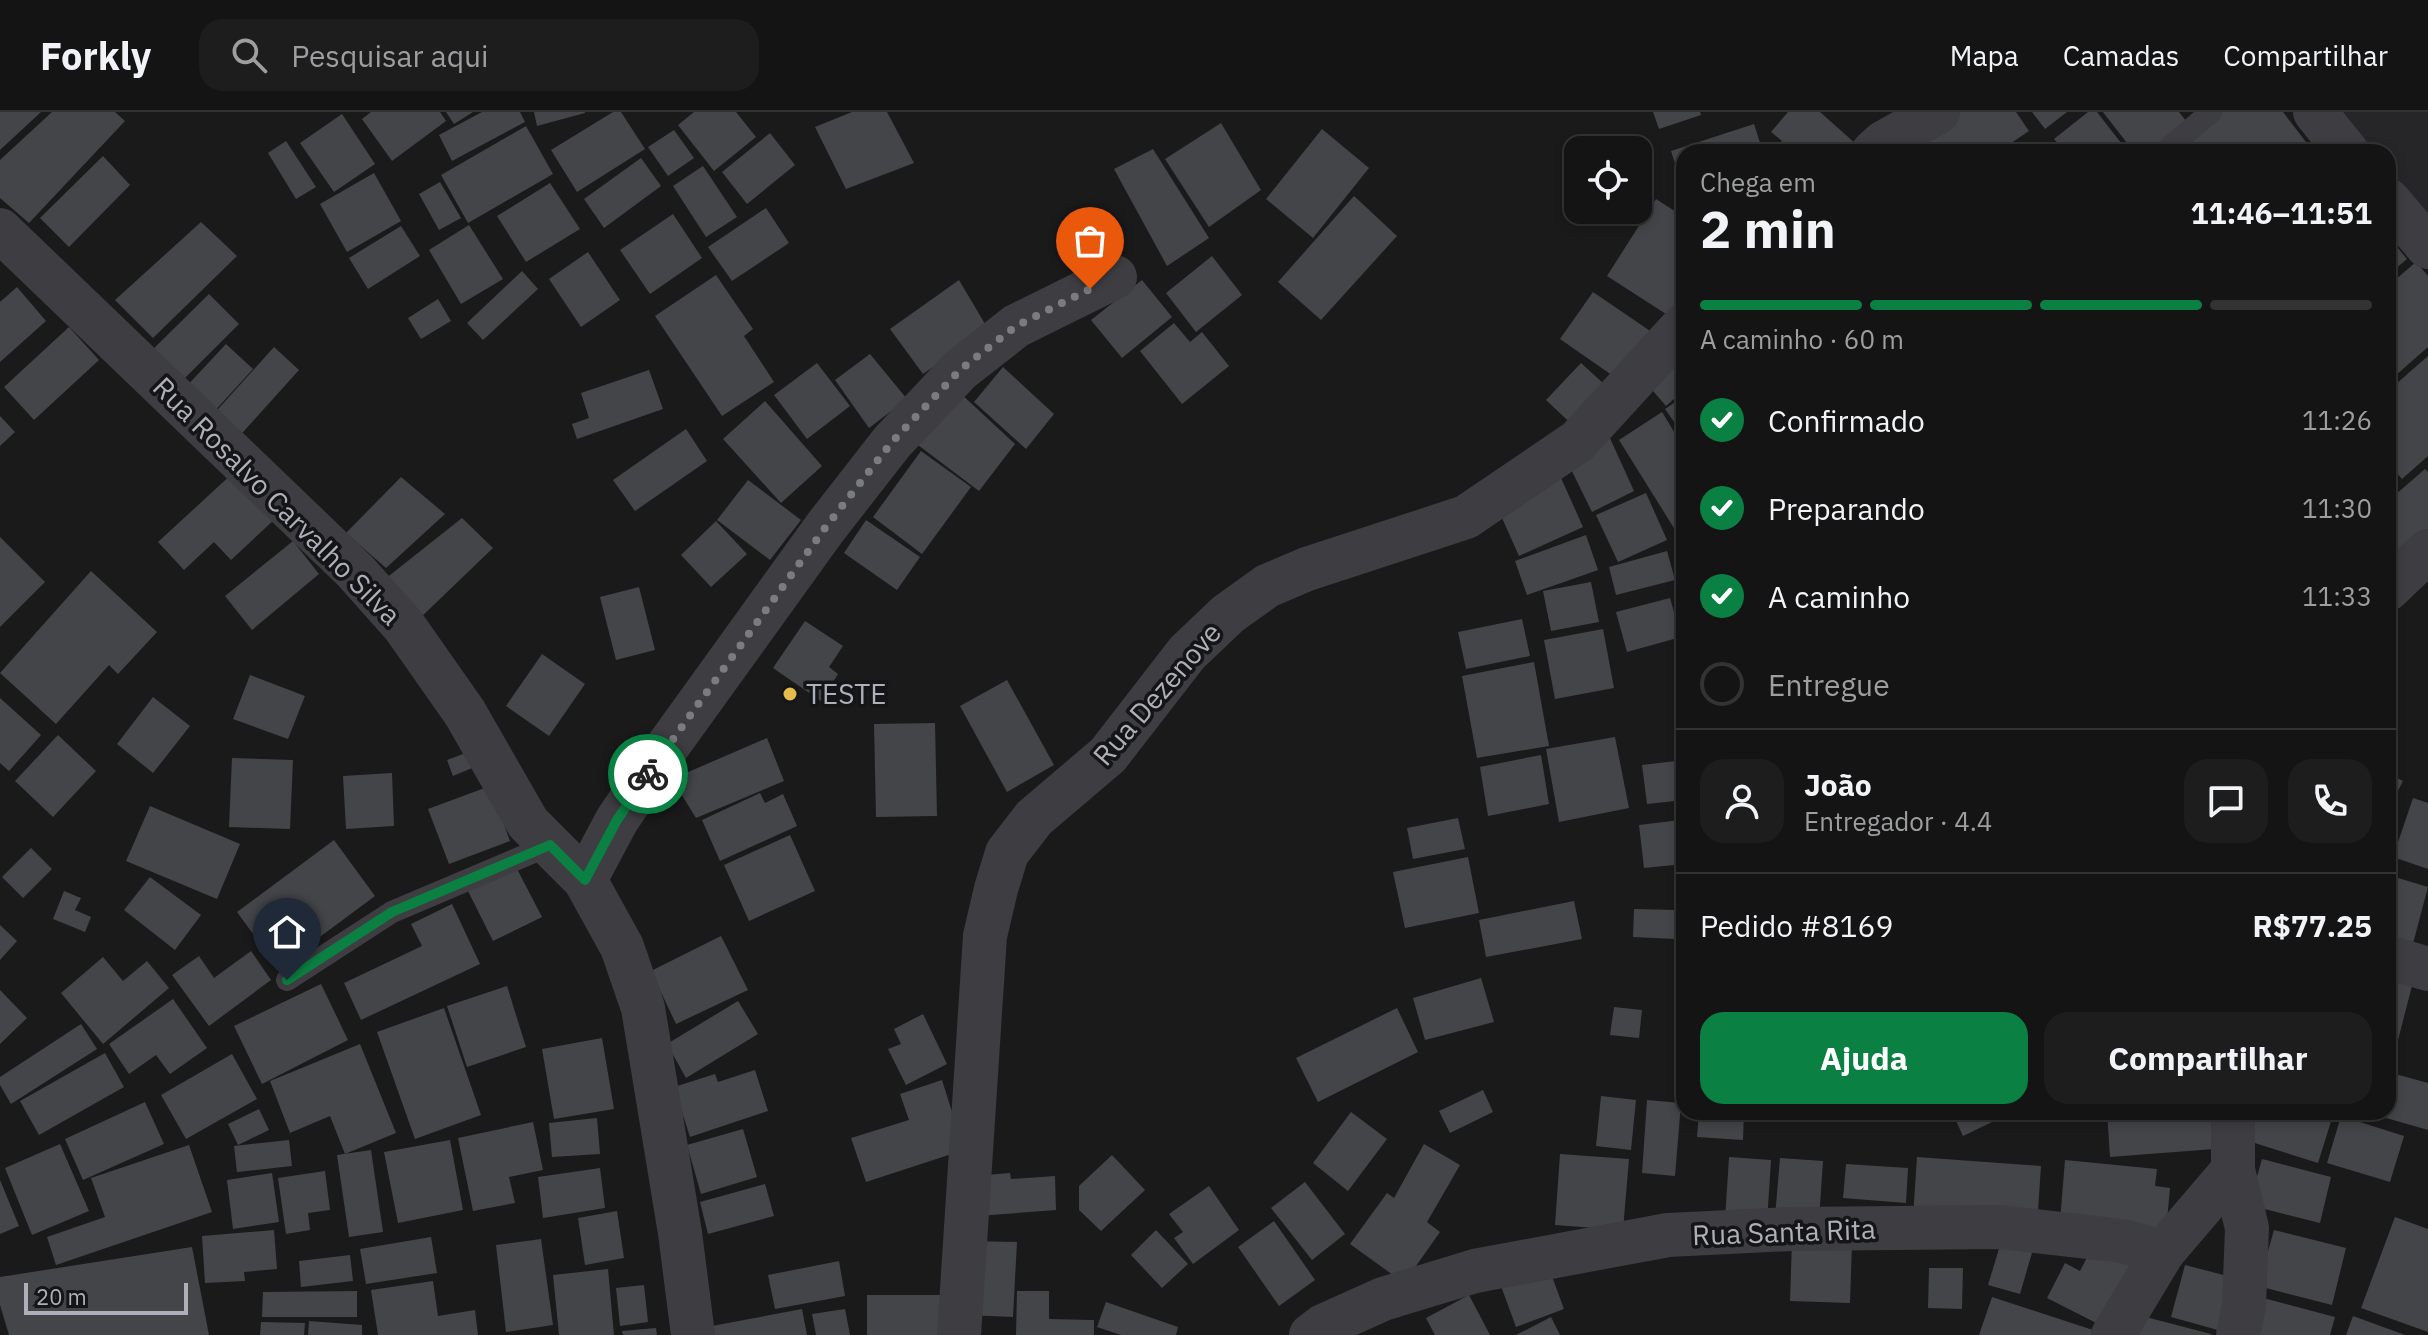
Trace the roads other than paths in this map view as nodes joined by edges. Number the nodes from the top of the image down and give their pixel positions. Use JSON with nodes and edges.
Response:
{"nodes":[{"id":1,"x":1938,"y":112,"type":"edge"},
{"id":2,"x":2211,"y":112,"type":"edge"},
{"id":3,"x":2315,"y":112,"type":"edge"},
{"id":4,"x":1882,"y":144,"type":"edge"},
{"id":5,"x":2173,"y":144,"type":"edge"},
{"id":6,"x":2341,"y":144,"type":"edge"},
{"id":7,"x":2396,"y":209,"type":"edge"},
{"id":8,"x":0,"y":230,"type":"edge"},
{"id":9,"x":2428,"y":247,"type":"edge"},
{"id":10,"x":1115,"y":277,"type":"dead end"},
{"id":11,"x":1676,"y":334,"type":"edge"},
{"id":12,"x":2428,"y":551,"type":"edge"},
{"id":13,"x":2396,"y":581,"type":"edge"},
{"id":14,"x":550,"y":845,"type":"junction"},
{"id":15,"x":585,"y":880,"type":"junction"},
{"id":16,"x":2396,"y":959,"type":"edge"},
{"id":17,"x":2428,"y":969,"type":"edge"},
{"id":18,"x":287,"y":980,"type":"dead end"},
{"id":19,"x":2233,"y":1120,"type":"edge"},
{"id":20,"x":2233,"y":1170,"type":"junction"},
{"id":21,"x":2163,"y":1252,"type":"junction"},
{"id":22,"x":693,"y":1335,"type":"edge"},
{"id":23,"x":959,"y":1335,"type":"edge"},
{"id":24,"x":1311,"y":1335,"type":"edge"},
{"id":25,"x":2113,"y":1335,"type":"edge"},
{"id":26,"x":2238,"y":1335,"type":"edge"}],
"edges":[{"from":1,"to":4,"type":"street"},
{"from":2,"to":5,"type":"lane"},
{"from":3,"to":6,"type":"street"},
{"from":7,"to":9,"type":"street"},
{"from":8,"to":14,"type":"street","name":"Rua Rosalvo Carvalho Silva"},
{"from":10,"to":15,"type":"street"},
{"from":11,"to":23,"type":"street","name":"Rua Dezenove"},
{"from":12,"to":13,"type":"street"},
{"from":14,"to":15,"type":"street","name":"Rua Rosalvo Carvalho Silva"},
{"from":14,"to":18,"type":"lane"},
{"from":15,"to":22,"type":"street","name":"Rua Rosalvo Carvalho Silva"},
{"from":16,"to":17,"type":"street"},
{"from":19,"to":20,"type":"street"},
{"from":20,"to":21,"type":"street"},
{"from":20,"to":26,"type":"street"},
{"from":21,"to":24,"type":"street","name":"Rua Santa Rita"},
{"from":21,"to":25,"type":"street"}]}
